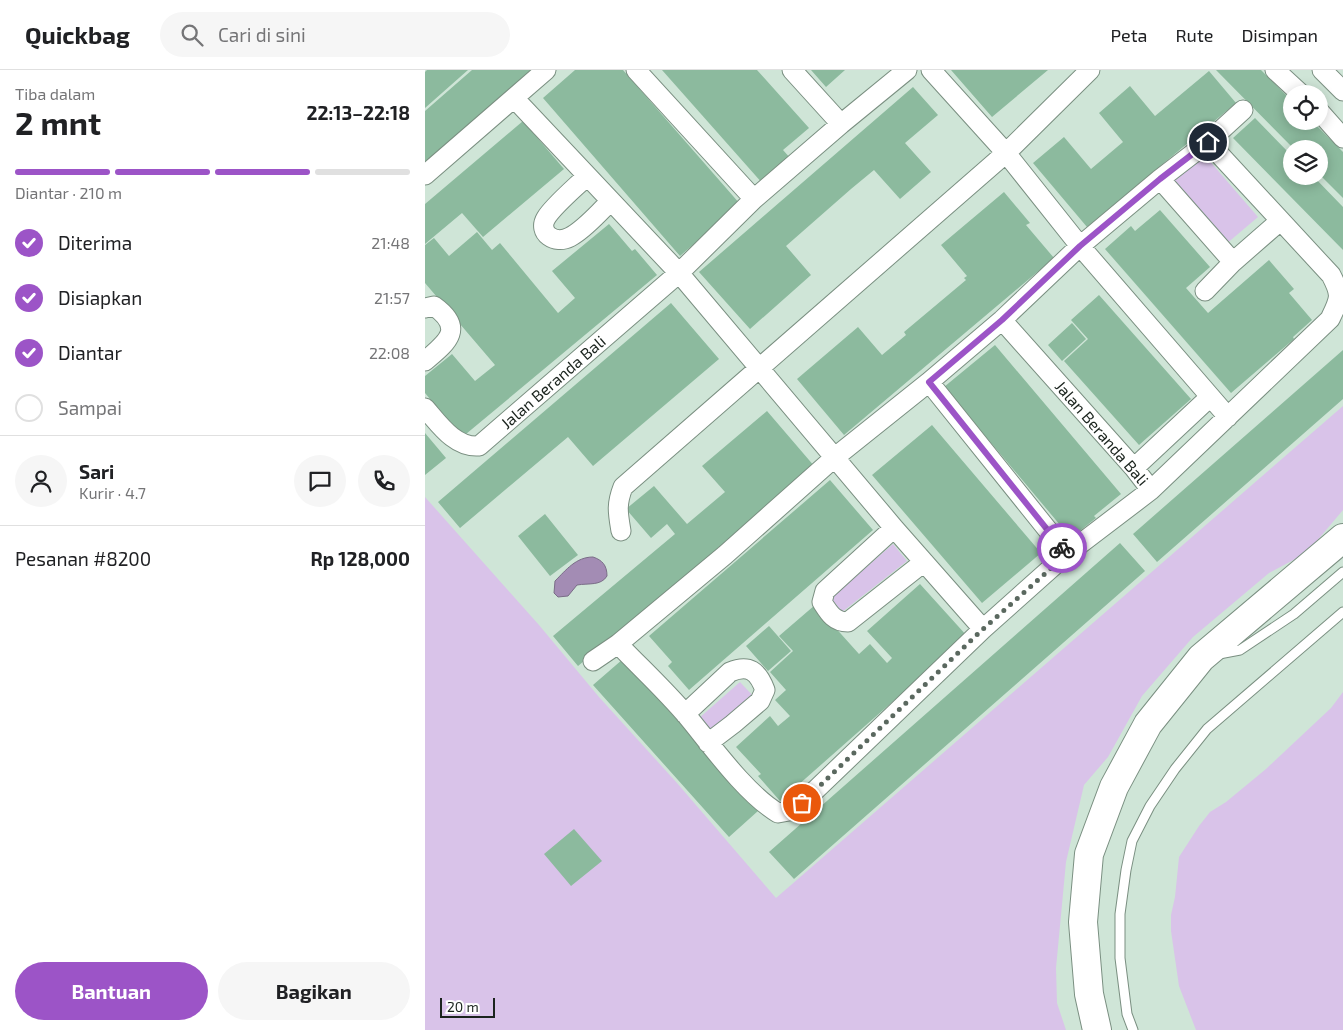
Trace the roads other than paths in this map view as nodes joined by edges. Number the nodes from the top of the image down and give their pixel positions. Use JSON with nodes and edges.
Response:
{"nodes":[{"id":1,"x":546,"y":70,"type":"edge"},
{"id":2,"x":636,"y":70,"type":"edge"},
{"id":3,"x":791,"y":70,"type":"edge"},
{"id":4,"x":907,"y":70,"type":"edge"},
{"id":5,"x":931,"y":70,"type":"edge"},
{"id":6,"x":1090,"y":70,"type":"edge"},
{"id":7,"x":1275,"y":70,"type":"edge"},
{"id":8,"x":1322,"y":70,"type":"edge"},
{"id":9,"x":1291,"y":85,"type":"edge"},
{"id":10,"x":1343,"y":91,"type":"edge"},
{"id":11,"x":514,"y":98,"type":"junction"},
{"id":12,"x":1243,"y":110,"type":"dead end"},
{"id":13,"x":1328,"y":121,"type":"edge"},
{"id":14,"x":841,"y":124,"type":"junction"},
{"id":15,"x":1343,"y":138,"type":"edge"},
{"id":16,"x":1208,"y":142,"type":"junction"},
{"id":17,"x":1006,"y":153,"type":"junction"},
{"id":18,"x":425,"y":175,"type":"edge"},
{"id":19,"x":587,"y":176,"type":"junction"},
{"id":20,"x":1160,"y":179,"type":"junction"},
{"id":21,"x":754,"y":199,"type":"junction"},
{"id":22,"x":611,"y":202,"type":"junction"},
{"id":23,"x":1280,"y":221,"type":"junction"},
{"id":24,"x":1080,"y":246,"type":"junction"},
{"id":25,"x":1233,"y":262,"type":"junction"},
{"id":26,"x":679,"y":273,"type":"junction"},
{"id":27,"x":1205,"y":291,"type":"dead end"},
{"id":28,"x":425,"y":308,"type":"edge"},
{"id":29,"x":1002,"y":320,"type":"junction"},
{"id":30,"x":425,"y":361,"type":"edge"},
{"id":31,"x":759,"y":367,"type":"junction"},
{"id":32,"x":929,"y":382,"type":"junction"},
{"id":33,"x":1210,"y":397,"type":"junction"},
{"id":34,"x":425,"y":408,"type":"edge"},
{"id":35,"x":1228,"y":417,"type":"junction"},
{"id":36,"x":834,"y":458,"type":"junction"},
{"id":37,"x":1134,"y":468,"type":"junction"},
{"id":38,"x":1151,"y":490,"type":"junction"},
{"id":39,"x":894,"y":528,"type":"junction"},
{"id":40,"x":621,"y":531,"type":"dead end"},
{"id":41,"x":1343,"y":538,"type":"edge"},
{"id":42,"x":1067,"y":554,"type":"junction"},
{"id":43,"x":924,"y":562,"type":"junction"},
{"id":44,"x":1343,"y":572,"type":"edge"},
{"id":45,"x":1343,"y":612,"type":"edge"},
{"id":46,"x":983,"y":629,"type":"junction"},
{"id":47,"x":618,"y":644,"type":"junction"},
{"id":48,"x":1201,"y":658,"type":"junction"},
{"id":49,"x":593,"y":661,"type":"dead end"},
{"id":50,"x":685,"y":714,"type":"junction"},
{"id":51,"x":708,"y":743,"type":"junction"},
{"id":52,"x":1097,"y":1030,"type":"edge"},
{"id":53,"x":1133,"y":1030,"type":"edge"}],
"edges":[{"from":1,"to":11,"type":"street"},
{"from":2,"to":21,"type":"street"},
{"from":3,"to":14,"type":"street"},
{"from":4,"to":14,"type":"street","name":"Jalan Beranda Bali"},
{"from":5,"to":17,"type":"street"},
{"from":6,"to":17,"type":"street"},
{"from":7,"to":9,"type":"street"},
{"from":8,"to":10,"type":"street"},
{"from":11,"to":18,"type":"street"},
{"from":11,"to":19,"type":"street"},
{"from":12,"to":16,"type":"street"},
{"from":13,"to":15,"type":"street"},
{"from":14,"to":21,"type":"street","name":"Jalan Beranda Bali"},
{"from":16,"to":20,"type":"street"},
{"from":16,"to":23,"type":"street","name":"Jalan Beranda Bali"},
{"from":17,"to":24,"type":"street"},
{"from":17,"to":31,"type":"street"},
{"from":19,"to":22,"type":"street"},
{"from":19,"to":22,"type":"street"},
{"from":20,"to":24,"type":"street"},
{"from":20,"to":25,"type":"street"},
{"from":21,"to":26,"type":"street","name":"Jalan Beranda Bali"},
{"from":22,"to":26,"type":"street"},
{"from":23,"to":25,"type":"street"},
{"from":23,"to":35,"type":"street","name":"Jalan Beranda Bali"},
{"from":24,"to":29,"type":"street"},
{"from":24,"to":33,"type":"street"},
{"from":25,"to":27,"type":"street"},
{"from":26,"to":31,"type":"street"},
{"from":26,"to":34,"type":"street","name":"Jalan Beranda Bali"},
{"from":28,"to":30,"type":"street"},
{"from":29,"to":32,"type":"street"},
{"from":29,"to":37,"type":"street","name":"Jalan Beranda Bali"},
{"from":31,"to":36,"type":"street"},
{"from":31,"to":40,"type":"street"},
{"from":32,"to":36,"type":"street"},
{"from":32,"to":42,"type":"street"},
{"from":33,"to":35,"type":"street"},
{"from":33,"to":37,"type":"street"},
{"from":35,"to":38,"type":"street","name":"Jalan Beranda Bali"},
{"from":36,"to":39,"type":"street"},
{"from":36,"to":47,"type":"street"},
{"from":37,"to":38,"type":"street","name":"Jalan Beranda Bali"},
{"from":38,"to":42,"type":"street"},
{"from":39,"to":43,"type":"street"},
{"from":39,"to":43,"type":"street"},
{"from":41,"to":48,"type":"main road"},
{"from":42,"to":46,"type":"street"},
{"from":43,"to":46,"type":"street"},
{"from":44,"to":48,"type":"lane"},
{"from":45,"to":53,"type":"lane"},
{"from":46,"to":51,"type":"street"},
{"from":47,"to":49,"type":"street"},
{"from":47,"to":50,"type":"street"},
{"from":48,"to":52,"type":"main road"},
{"from":50,"to":51,"type":"street"},
{"from":50,"to":51,"type":"street"}]}
